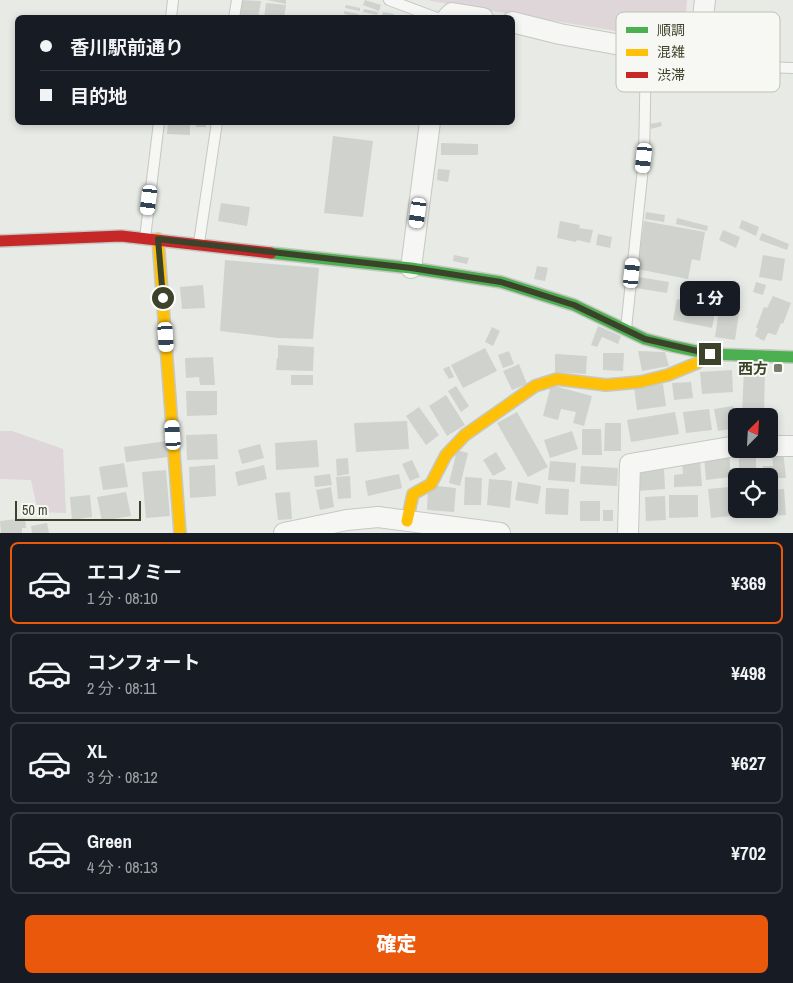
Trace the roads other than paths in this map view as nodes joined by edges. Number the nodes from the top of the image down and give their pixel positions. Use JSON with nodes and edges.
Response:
{"nodes":[{"id":1,"x":173,"y":0,"type":"edge"},
{"id":2,"x":237,"y":0,"type":"edge"},
{"id":3,"x":389,"y":0,"type":"edge"},
{"id":4,"x":171,"y":15,"type":"edge"},
{"id":5,"x":234,"y":15,"type":"edge"},
{"id":6,"x":429,"y":15,"type":"edge"},
{"id":7,"x":450,"y":15,"type":"edge"},
{"id":8,"x":464,"y":15,"type":"edge"},
{"id":9,"x":515,"y":23,"type":"edge"},
{"id":10,"x":616,"y":45,"type":"edge"},
{"id":11,"x":780,"y":68,"type":"edge"},
{"id":12,"x":793,"y":68,"type":"edge"},
{"id":13,"x":645,"y":92,"type":"edge"},
{"id":14,"x":158,"y":125,"type":"edge"},
{"id":15,"x":217,"y":125,"type":"edge"},
{"id":16,"x":430,"y":125,"type":"edge"},
{"id":17,"x":144,"y":238,"type":"junction"},
{"id":18,"x":158,"y":239,"type":"junction"},
{"id":19,"x":0,"y":241,"type":"edge"},
{"id":20,"x":199,"y":244,"type":"junction"},
{"id":21,"x":411,"y":268,"type":"junction"},
{"id":22,"x":626,"y":330,"type":"junction"},
{"id":23,"x":710,"y":354,"type":"junction"},
{"id":24,"x":793,"y":357,"type":"edge"},
{"id":25,"x":778,"y":446,"type":"edge"},
{"id":26,"x":793,"y":446,"type":"edge"},
{"id":27,"x":728,"y":447,"type":"edge"},
{"id":28,"x":407,"y":521,"type":"junction"},
{"id":29,"x":362,"y":525,"type":"edge"},
{"id":30,"x":447,"y":530,"type":"edge"},
{"id":31,"x":180,"y":533,"type":"edge"},
{"id":32,"x":284,"y":533,"type":"edge"},
{"id":33,"x":500,"y":533,"type":"edge"},
{"id":34,"x":628,"y":533,"type":"edge"}],
"edges":[{"from":1,"to":4,"type":"lane"},
{"from":2,"to":5,"type":"lane"},
{"from":3,"to":6,"type":"lane"},
{"from":7,"to":8,"type":"street"},
{"from":9,"to":10,"type":"street"},
{"from":11,"to":12,"type":"lane"},
{"from":13,"to":22,"type":"lane"},
{"from":14,"to":17,"type":"lane"},
{"from":15,"to":20,"type":"lane"},
{"from":16,"to":21,"type":"street"},
{"from":17,"to":18,"type":"street"},
{"from":17,"to":19,"type":"street"},
{"from":18,"to":20,"type":"street"},
{"from":18,"to":31,"type":"street"},
{"from":20,"to":21,"type":"street"},
{"from":21,"to":22,"type":"street"},
{"from":22,"to":23,"type":"street"},
{"from":23,"to":24,"type":"street"},
{"from":23,"to":28,"type":"street"},
{"from":25,"to":26,"type":"street"},
{"from":27,"to":34,"type":"street"},
{"from":28,"to":29,"type":"street"},
{"from":28,"to":30,"type":"street"},
{"from":29,"to":32,"type":"street"},
{"from":30,"to":33,"type":"street"}]}
